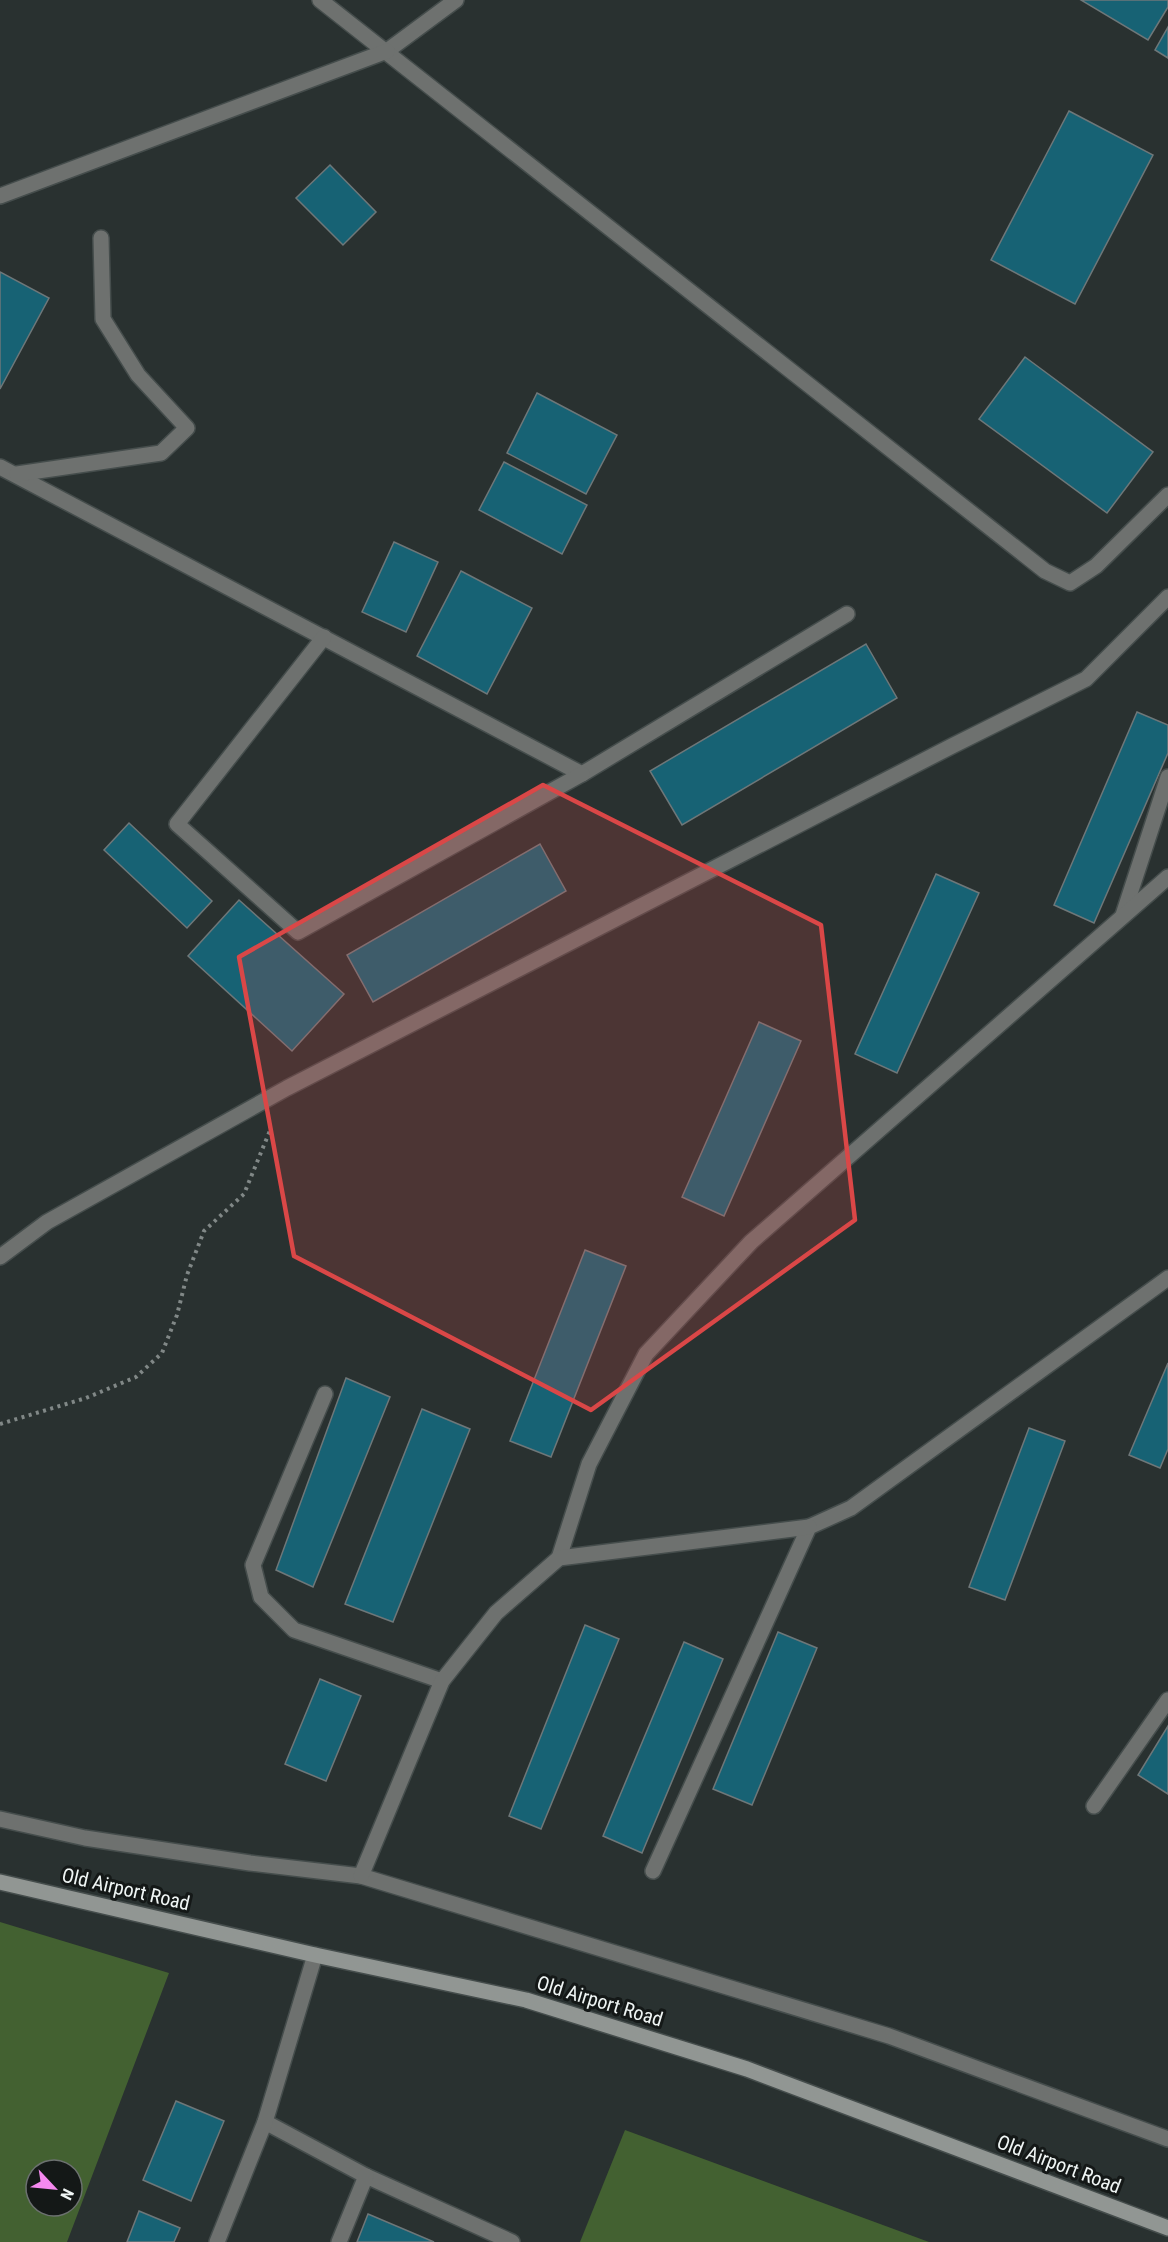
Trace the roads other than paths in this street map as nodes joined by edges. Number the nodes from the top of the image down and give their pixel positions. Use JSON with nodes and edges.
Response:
{"nodes":[{"id":1,"x":320,"y":0,"type":"edge"},
{"id":2,"x":456,"y":0,"type":"edge"},
{"id":3,"x":387,"y":51,"type":"junction"},
{"id":4,"x":0,"y":196,"type":"edge"},
{"id":5,"x":101,"y":238,"type":"dead end"},
{"id":6,"x":0,"y":466,"type":"edge"},
{"id":7,"x":17,"y":474,"type":"junction"},
{"id":8,"x":1168,"y":495,"type":"edge"},
{"id":9,"x":1168,"y":597,"type":"edge"},
{"id":10,"x":848,"y":614,"type":"dead end"},
{"id":11,"x":324,"y":638,"type":"junction"},
{"id":12,"x":582,"y":774,"type":"junction"},
{"id":13,"x":1168,"y":777,"type":"edge"},
{"id":14,"x":1168,"y":877,"type":"edge"},
{"id":15,"x":1123,"y":915,"type":"junction"},
{"id":16,"x":0,"y":1257,"type":"edge"},
{"id":17,"x":1168,"y":1278,"type":"edge"},
{"id":18,"x":325,"y":1394,"type":"dead end"},
{"id":19,"x":809,"y":1527,"type":"junction"},
{"id":20,"x":559,"y":1558,"type":"junction"},
{"id":21,"x":442,"y":1681,"type":"junction"},
{"id":22,"x":1168,"y":1700,"type":"edge"},
{"id":23,"x":1094,"y":1806,"type":"dead end"},
{"id":24,"x":0,"y":1819,"type":"edge"},
{"id":25,"x":653,"y":1871,"type":"dead end"},
{"id":26,"x":361,"y":1876,"type":"junction"},
{"id":27,"x":0,"y":1882,"type":"edge"},
{"id":28,"x":315,"y":1955,"type":"junction"},
{"id":29,"x":265,"y":2122,"type":"junction"},
{"id":30,"x":1168,"y":2139,"type":"edge"},
{"id":31,"x":366,"y":2176,"type":"junction"},
{"id":32,"x":1168,"y":2228,"type":"edge"},
{"id":33,"x":217,"y":2242,"type":"edge"},
{"id":34,"x":339,"y":2242,"type":"edge"},
{"id":35,"x":512,"y":2242,"type":"edge"}],
"edges":[{"from":1,"to":3,"type":"street"},
{"from":2,"to":3,"type":"street"},
{"from":3,"to":4,"type":"street"},
{"from":3,"to":8,"type":"street"},
{"from":5,"to":7,"type":"street"},
{"from":6,"to":7,"type":"street"},
{"from":7,"to":11,"type":"street"},
{"from":9,"to":16,"type":"street"},
{"from":10,"to":12,"type":"street"},
{"from":11,"to":12,"type":"street"},
{"from":11,"to":12,"type":"street"},
{"from":13,"to":15,"type":"street"},
{"from":14,"to":15,"type":"street"},
{"from":15,"to":20,"type":"street"},
{"from":17,"to":19,"type":"street"},
{"from":18,"to":21,"type":"street"},
{"from":19,"to":20,"type":"street"},
{"from":19,"to":25,"type":"street"},
{"from":20,"to":21,"type":"street"},
{"from":21,"to":26,"type":"street"},
{"from":22,"to":23,"type":"street"},
{"from":24,"to":26,"type":"street"},
{"from":26,"to":30,"type":"street"},
{"from":27,"to":28,"type":"main road","name":"Old Airport Road"},
{"from":28,"to":29,"type":"street"},
{"from":28,"to":32,"type":"main road","name":"Old Airport Road"},
{"from":29,"to":31,"type":"street"},
{"from":29,"to":33,"type":"street"},
{"from":31,"to":34,"type":"street"},
{"from":31,"to":35,"type":"street"}]}
